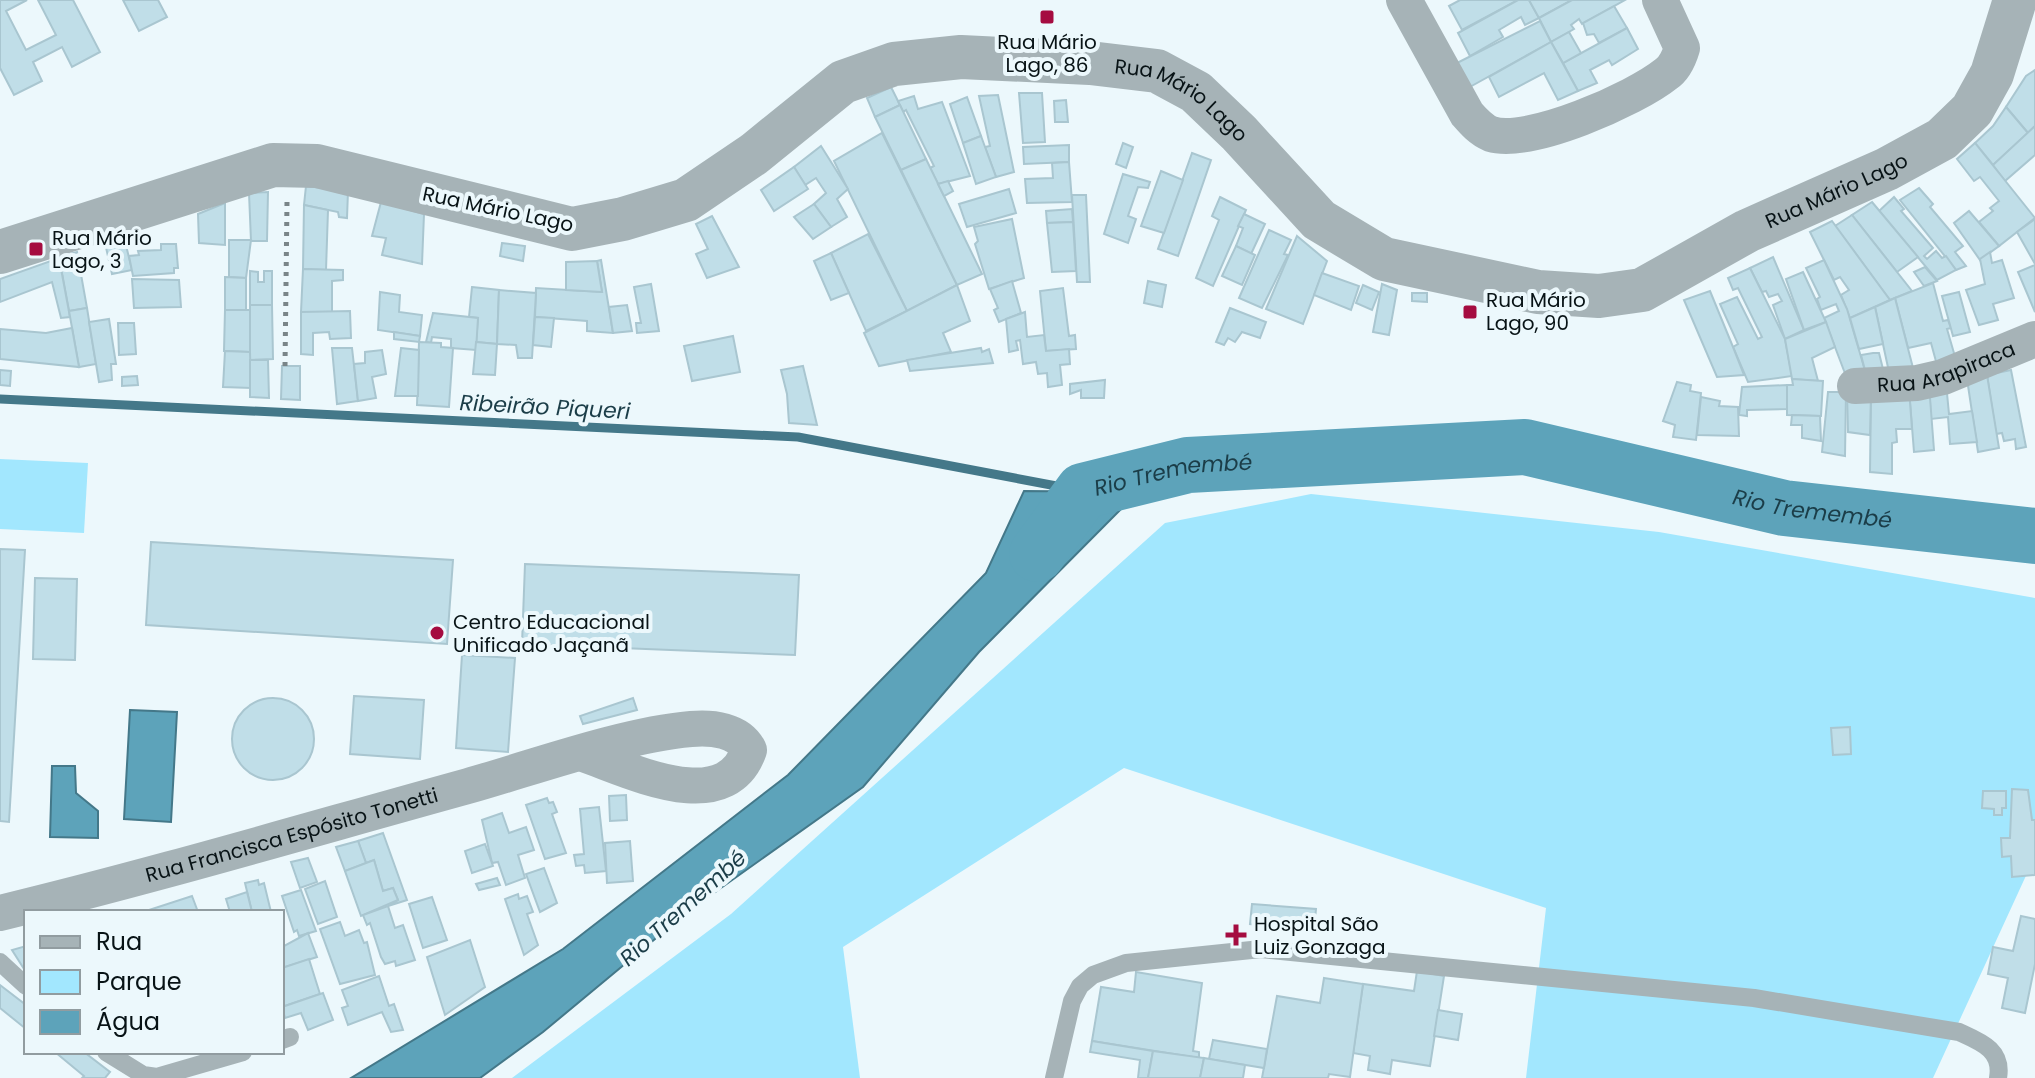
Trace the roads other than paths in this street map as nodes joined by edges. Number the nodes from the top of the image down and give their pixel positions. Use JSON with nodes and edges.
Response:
{"nodes":[{"id":1,"x":1404,"y":0,"type":"edge"},
{"id":2,"x":1660,"y":0,"type":"edge"},
{"id":3,"x":2021,"y":8,"type":"edge"},
{"id":4,"x":0,"y":252,"type":"edge"},
{"id":5,"x":2035,"y":339,"type":"edge"},
{"id":6,"x":1855,"y":386,"type":"dead end"},
{"id":7,"x":583,"y":754,"type":"dead end"},
{"id":8,"x":0,"y":913,"type":"edge"},
{"id":9,"x":0,"y":962,"type":"edge"},
{"id":10,"x":24,"y":984,"type":"edge"},
{"id":11,"x":109,"y":1054,"type":"edge"},
{"id":12,"x":236,"y":1054,"type":"edge"},
{"id":13,"x":1054,"y":1078,"type":"edge"},
{"id":14,"x":1998,"y":1078,"type":"edge"}],
"edges":[{"from":1,"to":2,"type":"street"},
{"from":3,"to":4,"type":"street","name":"Rua Mário Lago"},
{"from":5,"to":6,"type":"street","name":"Rua Arapiraca"},
{"from":7,"to":8,"type":"street","name":"Rua Francisca Espósito Tonetti"},
{"from":9,"to":10,"type":"lane"},
{"from":11,"to":12,"type":"lane"},
{"from":13,"to":14,"type":"lane"}]}
